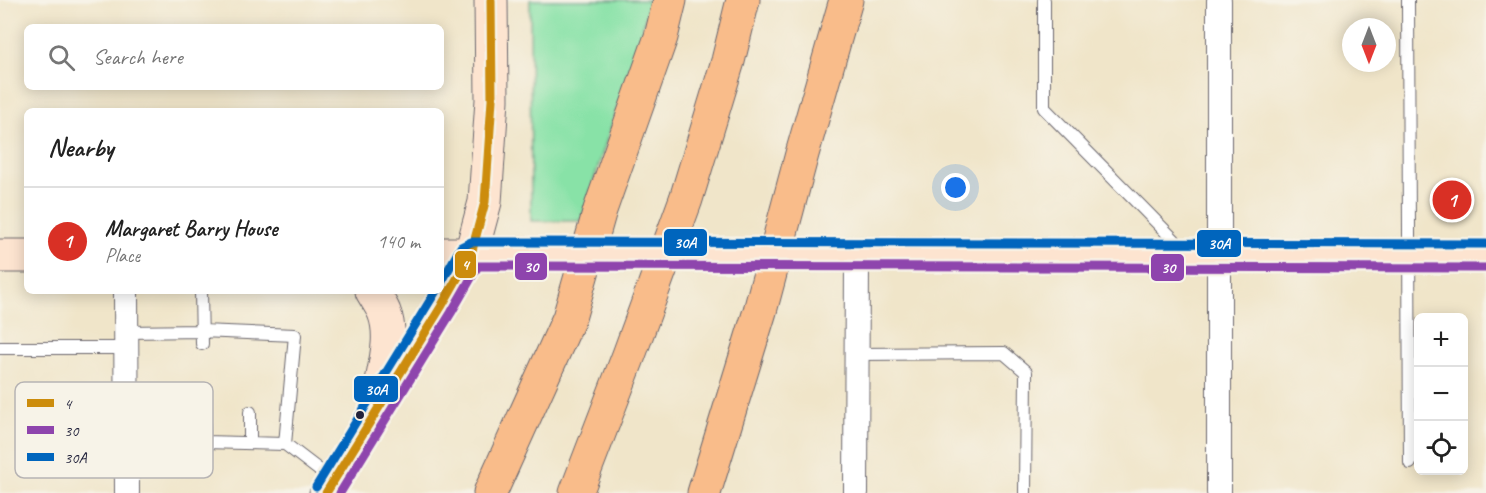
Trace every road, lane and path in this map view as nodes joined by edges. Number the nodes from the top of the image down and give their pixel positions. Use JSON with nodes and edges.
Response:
{"nodes":[{"id":1,"x":491,"y":0,"type":"edge"},
{"id":2,"x":670,"y":0,"type":"edge"},
{"id":3,"x":743,"y":0,"type":"edge"},
{"id":4,"x":846,"y":0,"type":"edge"},
{"id":5,"x":1044,"y":0,"type":"edge"},
{"id":6,"x":1219,"y":0,"type":"edge"},
{"id":7,"x":1408,"y":0,"type":"edge"},
{"id":8,"x":456,"y":254,"type":"edge"},
{"id":9,"x":847,"y":255,"type":"junction"},
{"id":10,"x":0,"y":256,"type":"edge"},
{"id":11,"x":24,"y":256,"type":"edge"},
{"id":12,"x":1205,"y":256,"type":"junction"},
{"id":13,"x":1409,"y":256,"type":"junction"},
{"id":14,"x":1486,"y":256,"type":"edge"},
{"id":15,"x":126,"y":294,"type":"edge"},
{"id":16,"x":201,"y":294,"type":"edge"},
{"id":17,"x":374,"y":294,"type":"edge"},
{"id":18,"x":202,"y":331,"type":"junction"},
{"id":19,"x":126,"y":340,"type":"junction"},
{"id":20,"x":202,"y":344,"type":"dead end"},
{"id":21,"x":0,"y":348,"type":"edge"},
{"id":22,"x":855,"y":354,"type":"junction"},
{"id":23,"x":126,"y":382,"type":"edge"},
{"id":24,"x":378,"y":408,"type":"junction"},
{"id":25,"x":250,"y":412,"type":"dead end"},
{"id":26,"x":213,"y":442,"type":"edge"},
{"id":27,"x":250,"y":443,"type":"junction"},
{"id":28,"x":285,"y":444,"type":"junction"},
{"id":29,"x":1410,"y":463,"type":"dead end"},
{"id":30,"x":330,"y":487,"type":"edge"},
{"id":31,"x":490,"y":493,"type":"edge"},
{"id":32,"x":576,"y":493,"type":"edge"},
{"id":33,"x":704,"y":493,"type":"edge"},
{"id":34,"x":856,"y":493,"type":"edge"},
{"id":35,"x":1025,"y":493,"type":"edge"},
{"id":36,"x":1220,"y":493,"type":"edge"}],
"edges":[{"from":1,"to":8,"type":"main road"},
{"from":2,"to":31,"type":"highway"},
{"from":3,"to":32,"type":"highway"},
{"from":4,"to":33,"type":"highway"},
{"from":5,"to":12,"type":"lane"},
{"from":6,"to":12,"type":"street"},
{"from":7,"to":13,"type":"lane"},
{"from":8,"to":9,"type":"main road","bridge":true},
{"from":8,"to":24,"type":"main road"},
{"from":9,"to":12,"type":"main road"},
{"from":9,"to":22,"type":"street"},
{"from":10,"to":11,"type":"main road"},
{"from":12,"to":13,"type":"main road"},
{"from":12,"to":36,"type":"street"},
{"from":13,"to":14,"type":"main road"},
{"from":13,"to":29,"type":"lane"},
{"from":15,"to":19,"type":"street"},
{"from":16,"to":18,"type":"lane"},
{"from":17,"to":24,"type":"main road"},
{"from":18,"to":19,"type":"lane"},
{"from":18,"to":20,"type":"lane"},
{"from":18,"to":28,"type":"lane"},
{"from":19,"to":21,"type":"lane"},
{"from":19,"to":23,"type":"street"},
{"from":22,"to":34,"type":"street"},
{"from":22,"to":35,"type":"lane"},
{"from":24,"to":30,"type":"main road"},
{"from":25,"to":27,"type":"lane"},
{"from":26,"to":27,"type":"lane"},
{"from":27,"to":28,"type":"lane"},
{"from":28,"to":30,"type":"lane"}]}
